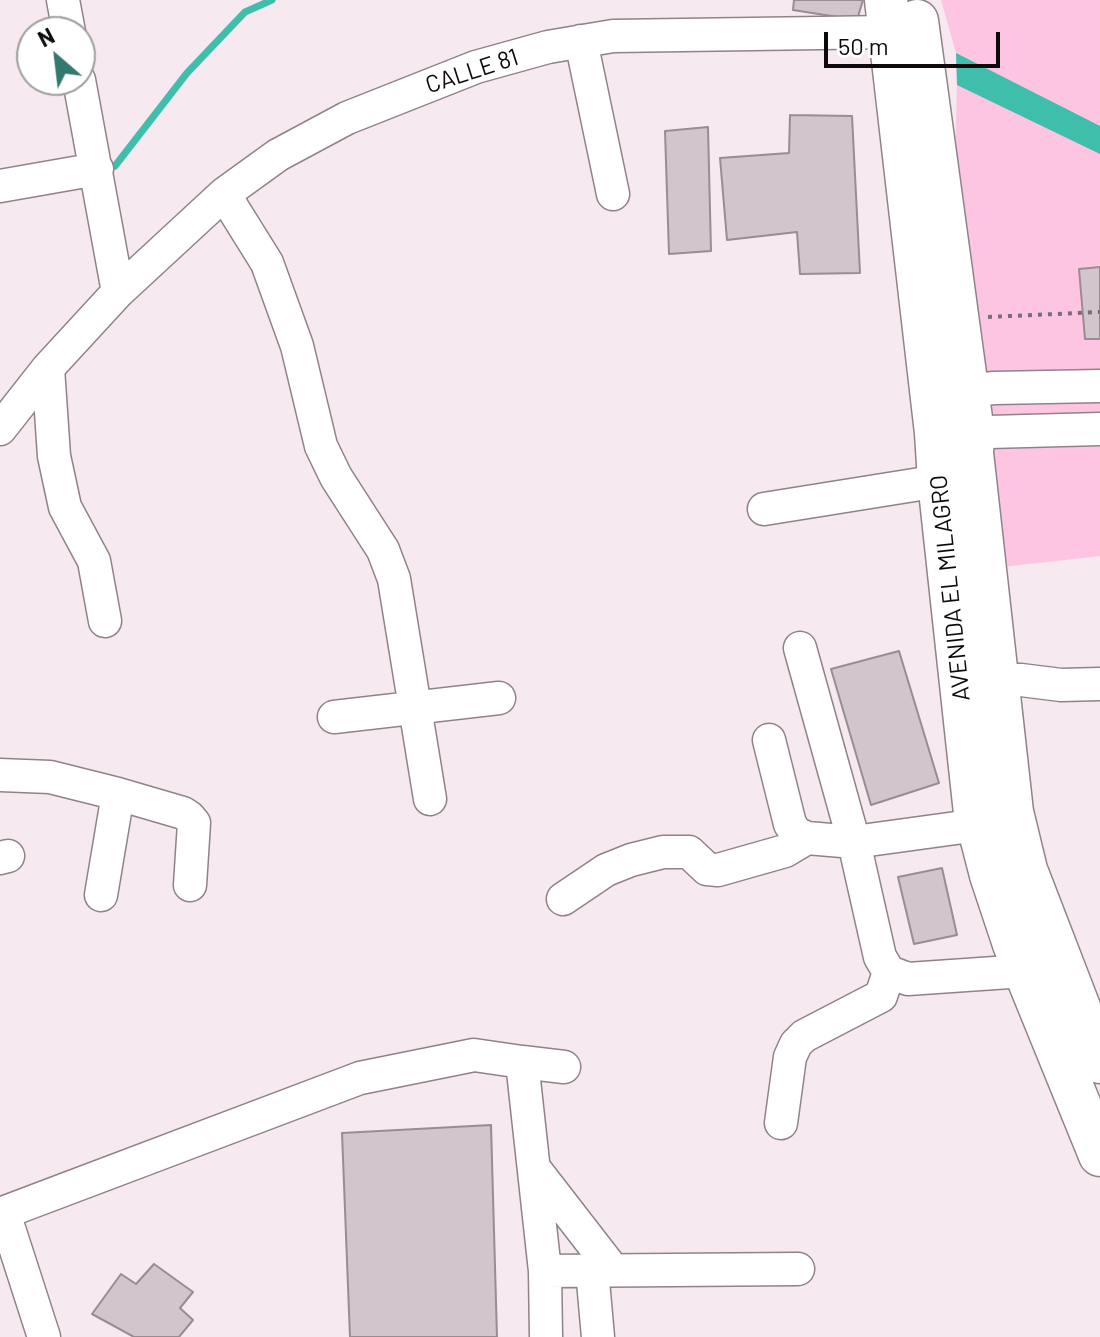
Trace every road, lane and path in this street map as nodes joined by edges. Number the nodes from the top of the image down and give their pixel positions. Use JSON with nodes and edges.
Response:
{"nodes":[{"id":1,"x":897,"y":11,"type":"edge"},
{"id":2,"x":581,"y":41,"type":"junction"},
{"id":3,"x":82,"y":96,"type":"edge"},
{"id":4,"x":97,"y":169,"type":"junction"},
{"id":5,"x":0,"y":186,"type":"edge"},
{"id":6,"x":224,"y":194,"type":"junction"},
{"id":7,"x":613,"y":194,"type":"dead end"},
{"id":8,"x":118,"y":292,"type":"junction"},
{"id":9,"x":1100,"y":312,"type":"edge"},
{"id":10,"x":989,"y":331,"type":"dead end"},
{"id":11,"x":48,"y":368,"type":"junction"},
{"id":12,"x":1100,"y":386,"type":"edge"},
{"id":13,"x":952,"y":413,"type":"junction"},
{"id":14,"x":0,"y":429,"type":"edge"},
{"id":15,"x":1100,"y":429,"type":"edge"},
{"id":16,"x":939,"y":481,"type":"junction"},
{"id":17,"x":764,"y":509,"type":"dead end"},
{"id":18,"x":105,"y":621,"type":"dead end"},
{"id":19,"x":800,"y":648,"type":"dead end"},
{"id":20,"x":999,"y":680,"type":"junction"},
{"id":21,"x":1100,"y":684,"type":"edge"},
{"id":22,"x":499,"y":698,"type":"dead end"},
{"id":23,"x":414,"y":706,"type":"junction"},
{"id":24,"x":334,"y":717,"type":"dead end"},
{"id":25,"x":769,"y":740,"type":"dead end"},
{"id":26,"x":0,"y":775,"type":"edge"},
{"id":27,"x":118,"y":794,"type":"junction"},
{"id":28,"x":430,"y":799,"type":"dead end"},
{"id":29,"x":978,"y":825,"type":"junction"},
{"id":30,"x":807,"y":838,"type":"junction"},
{"id":31,"x":854,"y":842,"type":"junction"},
{"id":32,"x":190,"y":885,"type":"dead end"},
{"id":33,"x":101,"y":895,"type":"dead end"},
{"id":34,"x":563,"y":899,"type":"dead end"},
{"id":35,"x":1042,"y":966,"type":"junction"},
{"id":36,"x":889,"y":972,"type":"junction"},
{"id":37,"x":522,"y":1062,"type":"junction"},
{"id":38,"x":1100,"y":1062,"type":"edge"},
{"id":39,"x":564,"y":1067,"type":"dead end"},
{"id":40,"x":781,"y":1123,"type":"dead end"},
{"id":41,"x":1100,"y":1155,"type":"edge"},
{"id":42,"x":534,"y":1168,"type":"junction"},
{"id":43,"x":2,"y":1213,"type":"edge"},
{"id":44,"x":798,"y":1269,"type":"dead end"},
{"id":45,"x":603,"y":1270,"type":"junction"},
{"id":46,"x":545,"y":1271,"type":"junction"},
{"id":47,"x":44,"y":1337,"type":"edge"},
{"id":48,"x":546,"y":1337,"type":"edge"},
{"id":49,"x":598,"y":1337,"type":"edge"}],
"edges":[{"from":1,"to":2,"type":"street","name":"CALLE 81"},
{"from":1,"to":13,"type":"main road","name":"AVENIDA EL MILAGRO"},
{"from":2,"to":6,"type":"street","name":"CALLE 81"},
{"from":2,"to":7,"type":"street"},
{"from":3,"to":4,"type":"street"},
{"from":4,"to":5,"type":"street"},
{"from":4,"to":8,"type":"street"},
{"from":6,"to":8,"type":"street","name":"CALLE 81"},
{"from":6,"to":23,"type":"street"},
{"from":8,"to":11,"type":"street","name":"CALLE 81"},
{"from":9,"to":10,"type":"path"},
{"from":11,"to":14,"type":"street","name":"CALLE 81"},
{"from":11,"to":18,"type":"street"},
{"from":12,"to":13,"type":"street"},
{"from":13,"to":15,"type":"street"},
{"from":13,"to":16,"type":"main road","name":"AVENIDA EL MILAGRO"},
{"from":13,"to":20,"type":"main road","name":"AVENIDA EL MILAGRO"},
{"from":16,"to":17,"type":"street"},
{"from":16,"to":29,"type":"main road","name":"AVENIDA EL MILAGRO"},
{"from":19,"to":31,"type":"street"},
{"from":20,"to":21,"type":"street"},
{"from":20,"to":35,"type":"main road","name":"AVENIDA EL MILAGRO"},
{"from":22,"to":23,"type":"street"},
{"from":23,"to":24,"type":"street"},
{"from":23,"to":28,"type":"street"},
{"from":25,"to":30,"type":"street"},
{"from":26,"to":27,"type":"street"},
{"from":27,"to":32,"type":"street"},
{"from":27,"to":33,"type":"street"},
{"from":29,"to":31,"type":"street"},
{"from":29,"to":35,"type":"main road","name":"AVENIDA EL MILAGRO"},
{"from":30,"to":31,"type":"street"},
{"from":30,"to":34,"type":"street"},
{"from":31,"to":36,"type":"street"},
{"from":35,"to":36,"type":"street"},
{"from":35,"to":38,"type":"main road","name":"AVENIDA EL MILAGRO"},
{"from":35,"to":41,"type":"main road","name":"AVENIDA EL MILAGRO"},
{"from":36,"to":40,"type":"street"},
{"from":37,"to":39,"type":"street"},
{"from":37,"to":42,"type":"street"},
{"from":37,"to":43,"type":"street"},
{"from":42,"to":45,"type":"street"},
{"from":42,"to":46,"type":"street"},
{"from":43,"to":47,"type":"street"},
{"from":44,"to":45,"type":"street"},
{"from":45,"to":46,"type":"street"},
{"from":45,"to":49,"type":"street"},
{"from":46,"to":48,"type":"street"}]}
